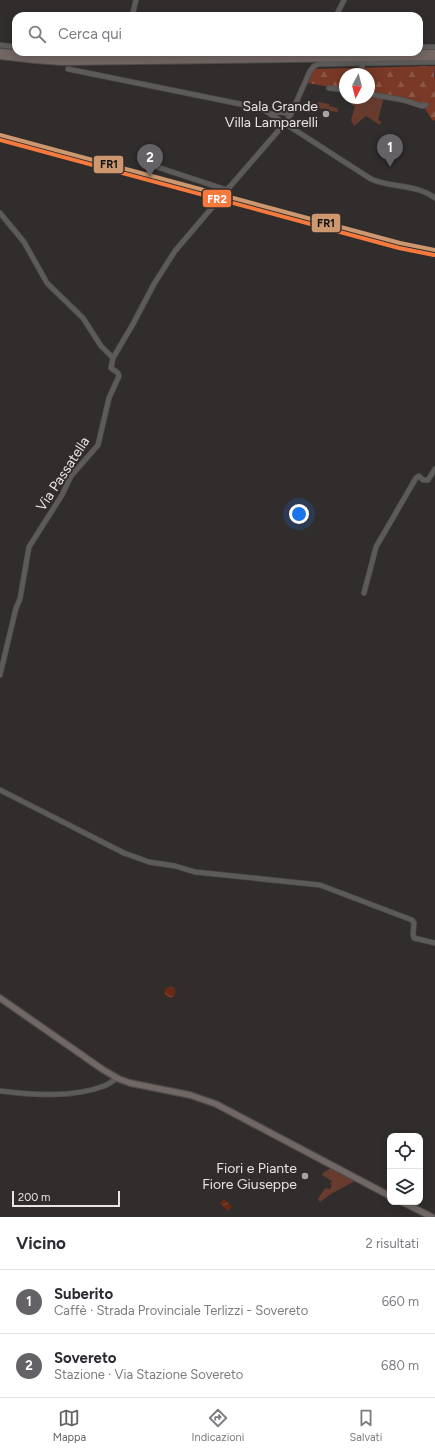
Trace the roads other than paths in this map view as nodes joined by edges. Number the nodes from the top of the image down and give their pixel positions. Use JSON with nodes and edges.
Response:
{"nodes":[{"id":1,"x":136,"y":0,"type":"edge"},
{"id":2,"x":344,"y":0,"type":"edge"},
{"id":3,"x":133,"y":12,"type":"edge"},
{"id":4,"x":338,"y":12,"type":"edge"},
{"id":5,"x":0,"y":45,"type":"edge"},
{"id":6,"x":12,"y":46,"type":"edge"},
{"id":7,"x":423,"y":47,"type":"edge"},
{"id":8,"x":435,"y":47,"type":"edge"},
{"id":9,"x":0,"y":52,"type":"edge"},
{"id":10,"x":12,"y":53,"type":"edge"},
{"id":11,"x":423,"y":53,"type":"edge"},
{"id":12,"x":435,"y":53,"type":"edge"},
{"id":13,"x":0,"y":56,"type":"edge"},
{"id":14,"x":35,"y":56,"type":"edge"},
{"id":15,"x":166,"y":56,"type":"edge"},
{"id":16,"x":435,"y":57,"type":"edge"},
{"id":17,"x":435,"y":62,"type":"edge"},
{"id":18,"x":363,"y":64,"type":"junction"},
{"id":19,"x":362,"y":68,"type":"edge"},
{"id":20,"x":68,"y":69,"type":"dead end"},
{"id":21,"x":329,"y":88,"type":"dead end"},
{"id":22,"x":339,"y":89,"type":"edge"},
{"id":23,"x":375,"y":95,"type":"edge"},
{"id":24,"x":426,"y":105,"type":"dead end"},
{"id":25,"x":271,"y":114,"type":"junction"},
{"id":26,"x":291,"y":114,"type":"junction"},
{"id":27,"x":285,"y":123,"type":"junction"},
{"id":28,"x":148,"y":164,"type":"dead end"},
{"id":29,"x":227,"y":190,"type":"junction"},
{"id":30,"x":435,"y":198,"type":"edge"},
{"id":31,"x":0,"y":213,"type":"edge"},
{"id":32,"x":113,"y":358,"type":"junction"},
{"id":33,"x":435,"y":469,"type":"edge"},
{"id":34,"x":364,"y":593,"type":"dead end"},
{"id":35,"x":0,"y":675,"type":"edge"},
{"id":36,"x":0,"y":790,"type":"edge"},
{"id":37,"x":435,"y":943,"type":"edge"},
{"id":38,"x":0,"y":998,"type":"edge"},
{"id":39,"x":118,"y":1078,"type":"junction"},
{"id":40,"x":0,"y":1091,"type":"edge"},
{"id":41,"x":387,"y":1194,"type":"edge"},
{"id":42,"x":408,"y":1205,"type":"edge"},
{"id":43,"x":432,"y":1217,"type":"edge"}],
"edges":[{"from":1,"to":3,"type":"street"},
{"from":2,"to":4,"type":"street"},
{"from":5,"to":6,"type":"street"},
{"from":7,"to":8,"type":"street"},
{"from":9,"to":10,"type":"highway"},
{"from":11,"to":12,"type":"highway"},
{"from":13,"to":16,"type":"highway"},
{"from":14,"to":15,"type":"highway"},
{"from":17,"to":18,"type":"street"},
{"from":18,"to":19,"type":"street"},
{"from":18,"to":26,"type":"street"},
{"from":20,"to":25,"type":"street"},
{"from":21,"to":22,"type":"street"},
{"from":23,"to":24,"type":"street"},
{"from":25,"to":26,"type":"street"},
{"from":25,"to":27,"type":"street"},
{"from":26,"to":27,"type":"street"},
{"from":27,"to":29,"type":"street"},
{"from":27,"to":30,"type":"street"},
{"from":28,"to":29,"type":"street"},
{"from":29,"to":32,"type":"street"},
{"from":31,"to":32,"type":"street"},
{"from":32,"to":35,"type":"street","name":"Via Passatella"},
{"from":33,"to":34,"type":"street"},
{"from":36,"to":37,"type":"street"},
{"from":38,"to":39,"type":"main road"},
{"from":39,"to":40,"type":"street"},
{"from":39,"to":41,"type":"main road"},
{"from":42,"to":43,"type":"main road"}]}
